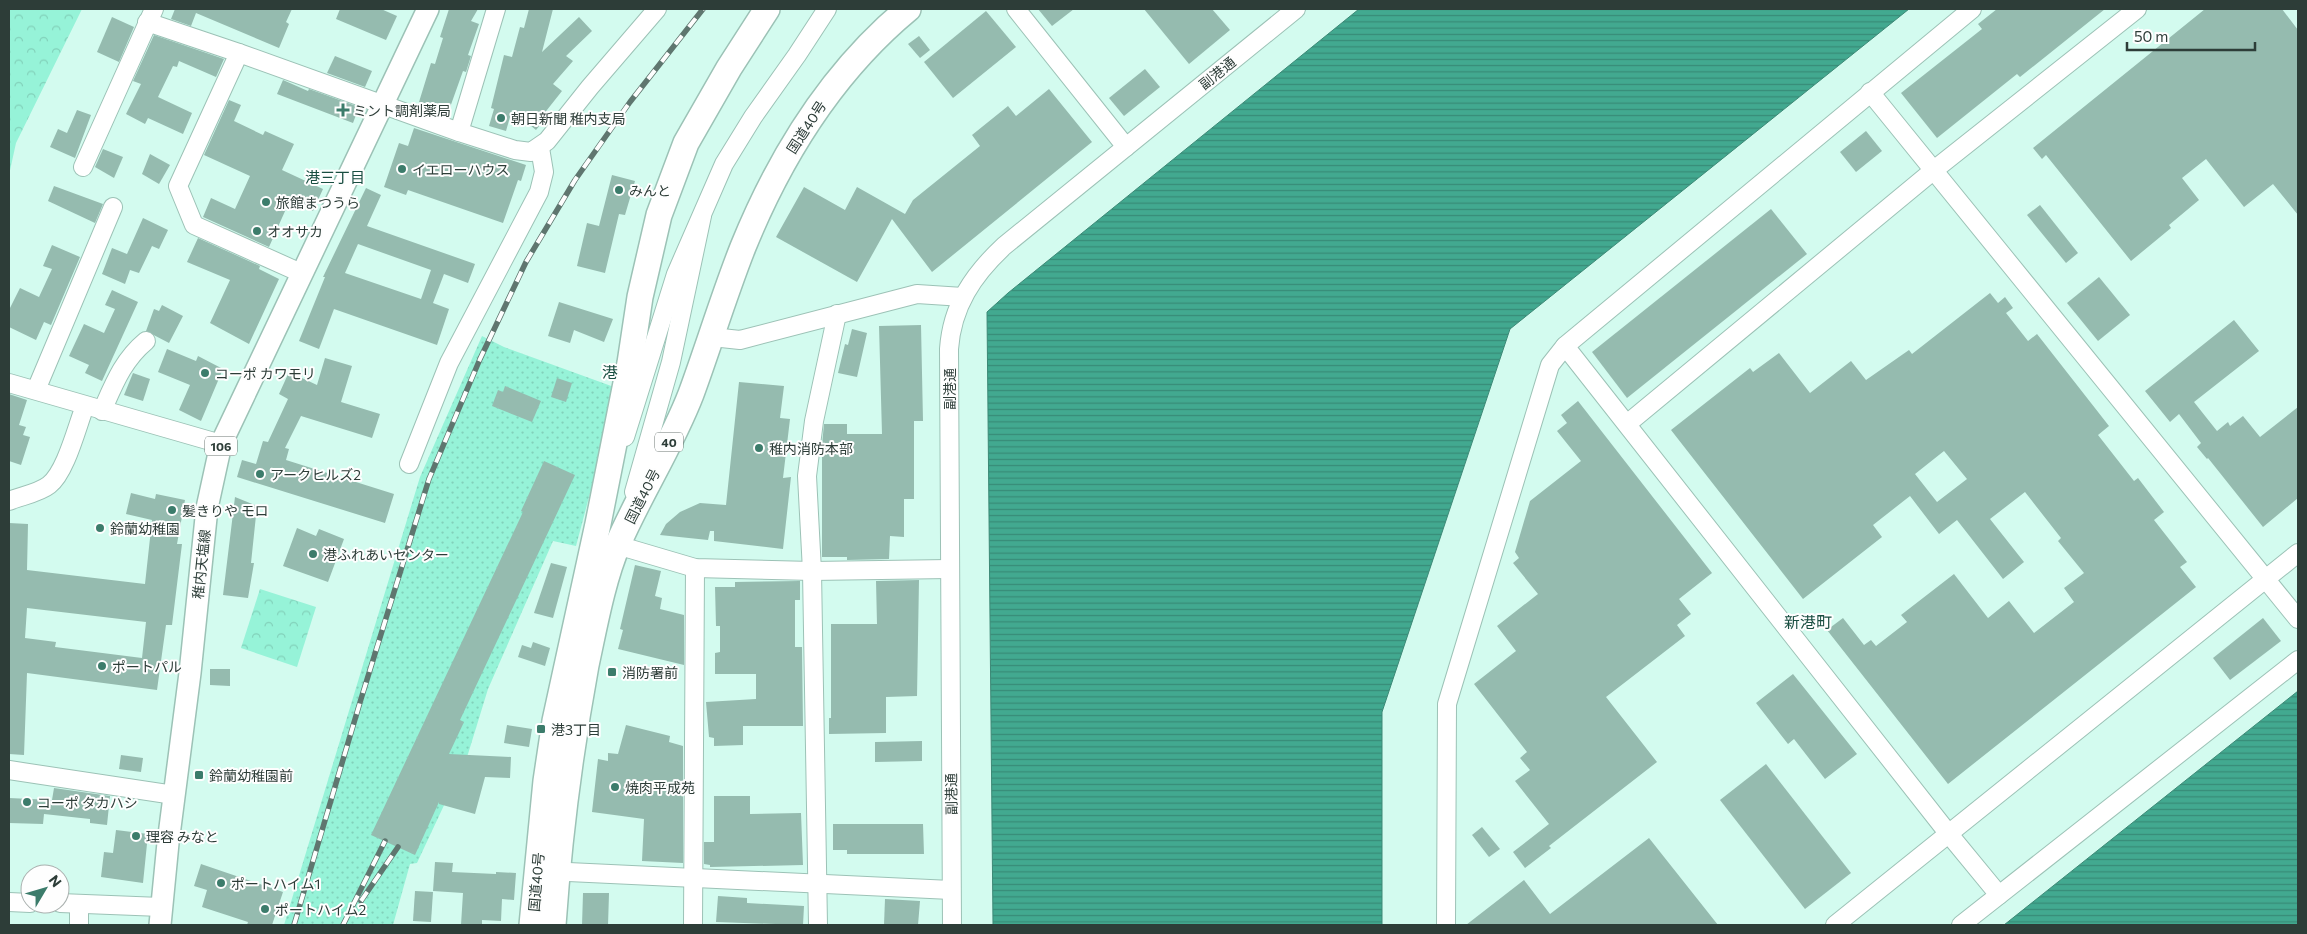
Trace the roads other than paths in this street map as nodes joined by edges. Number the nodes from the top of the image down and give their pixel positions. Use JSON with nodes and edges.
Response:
{"nodes":[{"id":1,"x":428,"y":9,"type":"edge"},
{"id":2,"x":496,"y":9,"type":"edge"},
{"id":3,"x":657,"y":9,"type":"edge"},
{"id":4,"x":767,"y":9,"type":"edge"},
{"id":5,"x":827,"y":9,"type":"edge"},
{"id":6,"x":908,"y":9,"type":"edge"},
{"id":7,"x":1016,"y":9,"type":"edge"},
{"id":8,"x":1296,"y":9,"type":"edge"},
{"id":9,"x":1972,"y":9,"type":"edge"},
{"id":10,"x":2137,"y":9,"type":"edge"},
{"id":11,"x":150,"y":16,"type":"edge"},
{"id":12,"x":239,"y":52,"type":"junction"},
{"id":13,"x":1870,"y":92,"type":"junction"},
{"id":14,"x":383,"y":104,"type":"junction"},
{"id":15,"x":459,"y":132,"type":"junction"},
{"id":16,"x":1126,"y":147,"type":"junction"},
{"id":17,"x":540,"y":148,"type":"junction"},
{"id":18,"x":83,"y":167,"type":"dead end"},
{"id":19,"x":1934,"y":170,"type":"junction"},
{"id":20,"x":113,"y":207,"type":"dead end"},
{"id":21,"x":702,"y":216,"type":"junction"},
{"id":22,"x":301,"y":274,"type":"junction"},
{"id":23,"x":963,"y":297,"type":"junction"},
{"id":24,"x":837,"y":314,"type":"junction"},
{"id":25,"x":712,"y":337,"type":"junction"},
{"id":26,"x":146,"y":341,"type":"dead end"},
{"id":27,"x":1565,"y":346,"type":"junction"},
{"id":28,"x":9,"y":383,"type":"edge"},
{"id":29,"x":36,"y":390,"type":"junction"},
{"id":30,"x":85,"y":406,"type":"junction"},
{"id":31,"x":102,"y":411,"type":"junction"},
{"id":32,"x":1627,"y":424,"type":"junction"},
{"id":33,"x":221,"y":444,"type":"junction"},
{"id":34,"x":409,"y":464,"type":"dead end"},
{"id":35,"x":9,"y":501,"type":"edge"},
{"id":36,"x":598,"y":524,"type":"junction"},
{"id":37,"x":617,"y":545,"type":"junction"},
{"id":38,"x":2298,"y":553,"type":"edge"},
{"id":39,"x":695,"y":568,"type":"junction"},
{"id":40,"x":949,"y":569,"type":"junction"},
{"id":41,"x":812,"y":571,"type":"junction"},
{"id":42,"x":2266,"y":580,"type":"junction"},
{"id":43,"x":2298,"y":619,"type":"edge"},
{"id":44,"x":2298,"y":660,"type":"edge"},
{"id":45,"x":9,"y":770,"type":"edge"},
{"id":46,"x":174,"y":795,"type":"junction"},
{"id":47,"x":1948,"y":833,"type":"junction"},
{"id":48,"x":546,"y":871,"type":"junction"},
{"id":49,"x":694,"y":879,"type":"junction"},
{"id":50,"x":817,"y":884,"type":"junction"},
{"id":51,"x":952,"y":890,"type":"junction"},
{"id":52,"x":1999,"y":895,"type":"junction"},
{"id":53,"x":70,"y":904,"type":"edge"},
{"id":54,"x":79,"y":904,"type":"junction"},
{"id":55,"x":161,"y":916,"type":"edge"},
{"id":56,"x":79,"y":925,"type":"edge"},
{"id":57,"x":532,"y":925,"type":"edge"},
{"id":58,"x":553,"y":925,"type":"edge"},
{"id":59,"x":693,"y":925,"type":"edge"},
{"id":60,"x":818,"y":925,"type":"edge"},
{"id":61,"x":952,"y":925,"type":"edge"},
{"id":62,"x":1446,"y":925,"type":"edge"},
{"id":63,"x":1836,"y":925,"type":"edge"},
{"id":64,"x":1961,"y":925,"type":"edge"}],
"edges":[{"from":1,"to":14,"type":"main road","name":"稚内天塩線","number":"106"},
{"from":2,"to":15,"type":"street"},
{"from":3,"to":17,"type":"street"},
{"from":4,"to":36,"type":"highway","name":"国道40号","number":"40"},
{"from":5,"to":21,"type":"street"},
{"from":6,"to":25,"type":"highway","name":"国道40号","number":"40"},
{"from":7,"to":16,"type":"street"},
{"from":8,"to":16,"type":"street","name":"副港通"},
{"from":9,"to":13,"type":"street"},
{"from":10,"to":19,"type":"street"},
{"from":11,"to":12,"type":"street"},
{"from":11,"to":18,"type":"street"},
{"from":12,"to":14,"type":"street"},
{"from":12,"to":22,"type":"street"},
{"from":13,"to":19,"type":"street"},
{"from":13,"to":27,"type":"street"},
{"from":14,"to":15,"type":"street"},
{"from":14,"to":22,"type":"main road","name":"稚内天塩線","number":"106"},
{"from":15,"to":17,"type":"street"},
{"from":16,"to":23,"type":"street","name":"副港通"},
{"from":17,"to":34,"type":"street"},
{"from":19,"to":32,"type":"street"},
{"from":19,"to":42,"type":"street"},
{"from":20,"to":29,"type":"street"},
{"from":21,"to":36,"type":"street"},
{"from":21,"to":37,"type":"street"},
{"from":22,"to":33,"type":"main road","name":"稚内天塩線","number":"106"},
{"from":23,"to":24,"type":"street"},
{"from":23,"to":40,"type":"street","name":"副港通"},
{"from":24,"to":25,"type":"street"},
{"from":24,"to":41,"type":"street"},
{"from":25,"to":37,"type":"highway","name":"国道40号","number":"40"},
{"from":26,"to":31,"type":"street"},
{"from":27,"to":32,"type":"street"},
{"from":27,"to":62,"type":"street"},
{"from":28,"to":29,"type":"street"},
{"from":29,"to":30,"type":"street"},
{"from":30,"to":31,"type":"street"},
{"from":30,"to":35,"type":"street"},
{"from":31,"to":33,"type":"street"},
{"from":32,"to":47,"type":"street"},
{"from":33,"to":46,"type":"main road","name":"稚内天塩線","number":"106"},
{"from":36,"to":48,"type":"highway","name":"国道40号","number":"40"},
{"from":37,"to":39,"type":"street"},
{"from":37,"to":48,"type":"highway","name":"国道40号","number":"40"},
{"from":38,"to":42,"type":"street"},
{"from":39,"to":41,"type":"street"},
{"from":39,"to":49,"type":"street"},
{"from":40,"to":41,"type":"street"},
{"from":40,"to":51,"type":"street","name":"副港通"},
{"from":41,"to":50,"type":"street"},
{"from":42,"to":43,"type":"street"},
{"from":42,"to":47,"type":"street"},
{"from":44,"to":52,"type":"street"},
{"from":45,"to":46,"type":"street"},
{"from":46,"to":55,"type":"main road","name":"稚内天塩線","number":"106"},
{"from":47,"to":52,"type":"street"},
{"from":47,"to":63,"type":"street"},
{"from":48,"to":49,"type":"street"},
{"from":48,"to":57,"type":"highway","name":"国道40号","number":"40"},
{"from":48,"to":58,"type":"highway","name":"国道40号","number":"40"},
{"from":49,"to":50,"type":"street"},
{"from":49,"to":59,"type":"street"},
{"from":50,"to":51,"type":"street"},
{"from":50,"to":60,"type":"street"},
{"from":51,"to":61,"type":"street","name":"副港通"},
{"from":52,"to":64,"type":"street"},
{"from":53,"to":54,"type":"street"},
{"from":54,"to":55,"type":"street"},
{"from":54,"to":56,"type":"street"}]}
